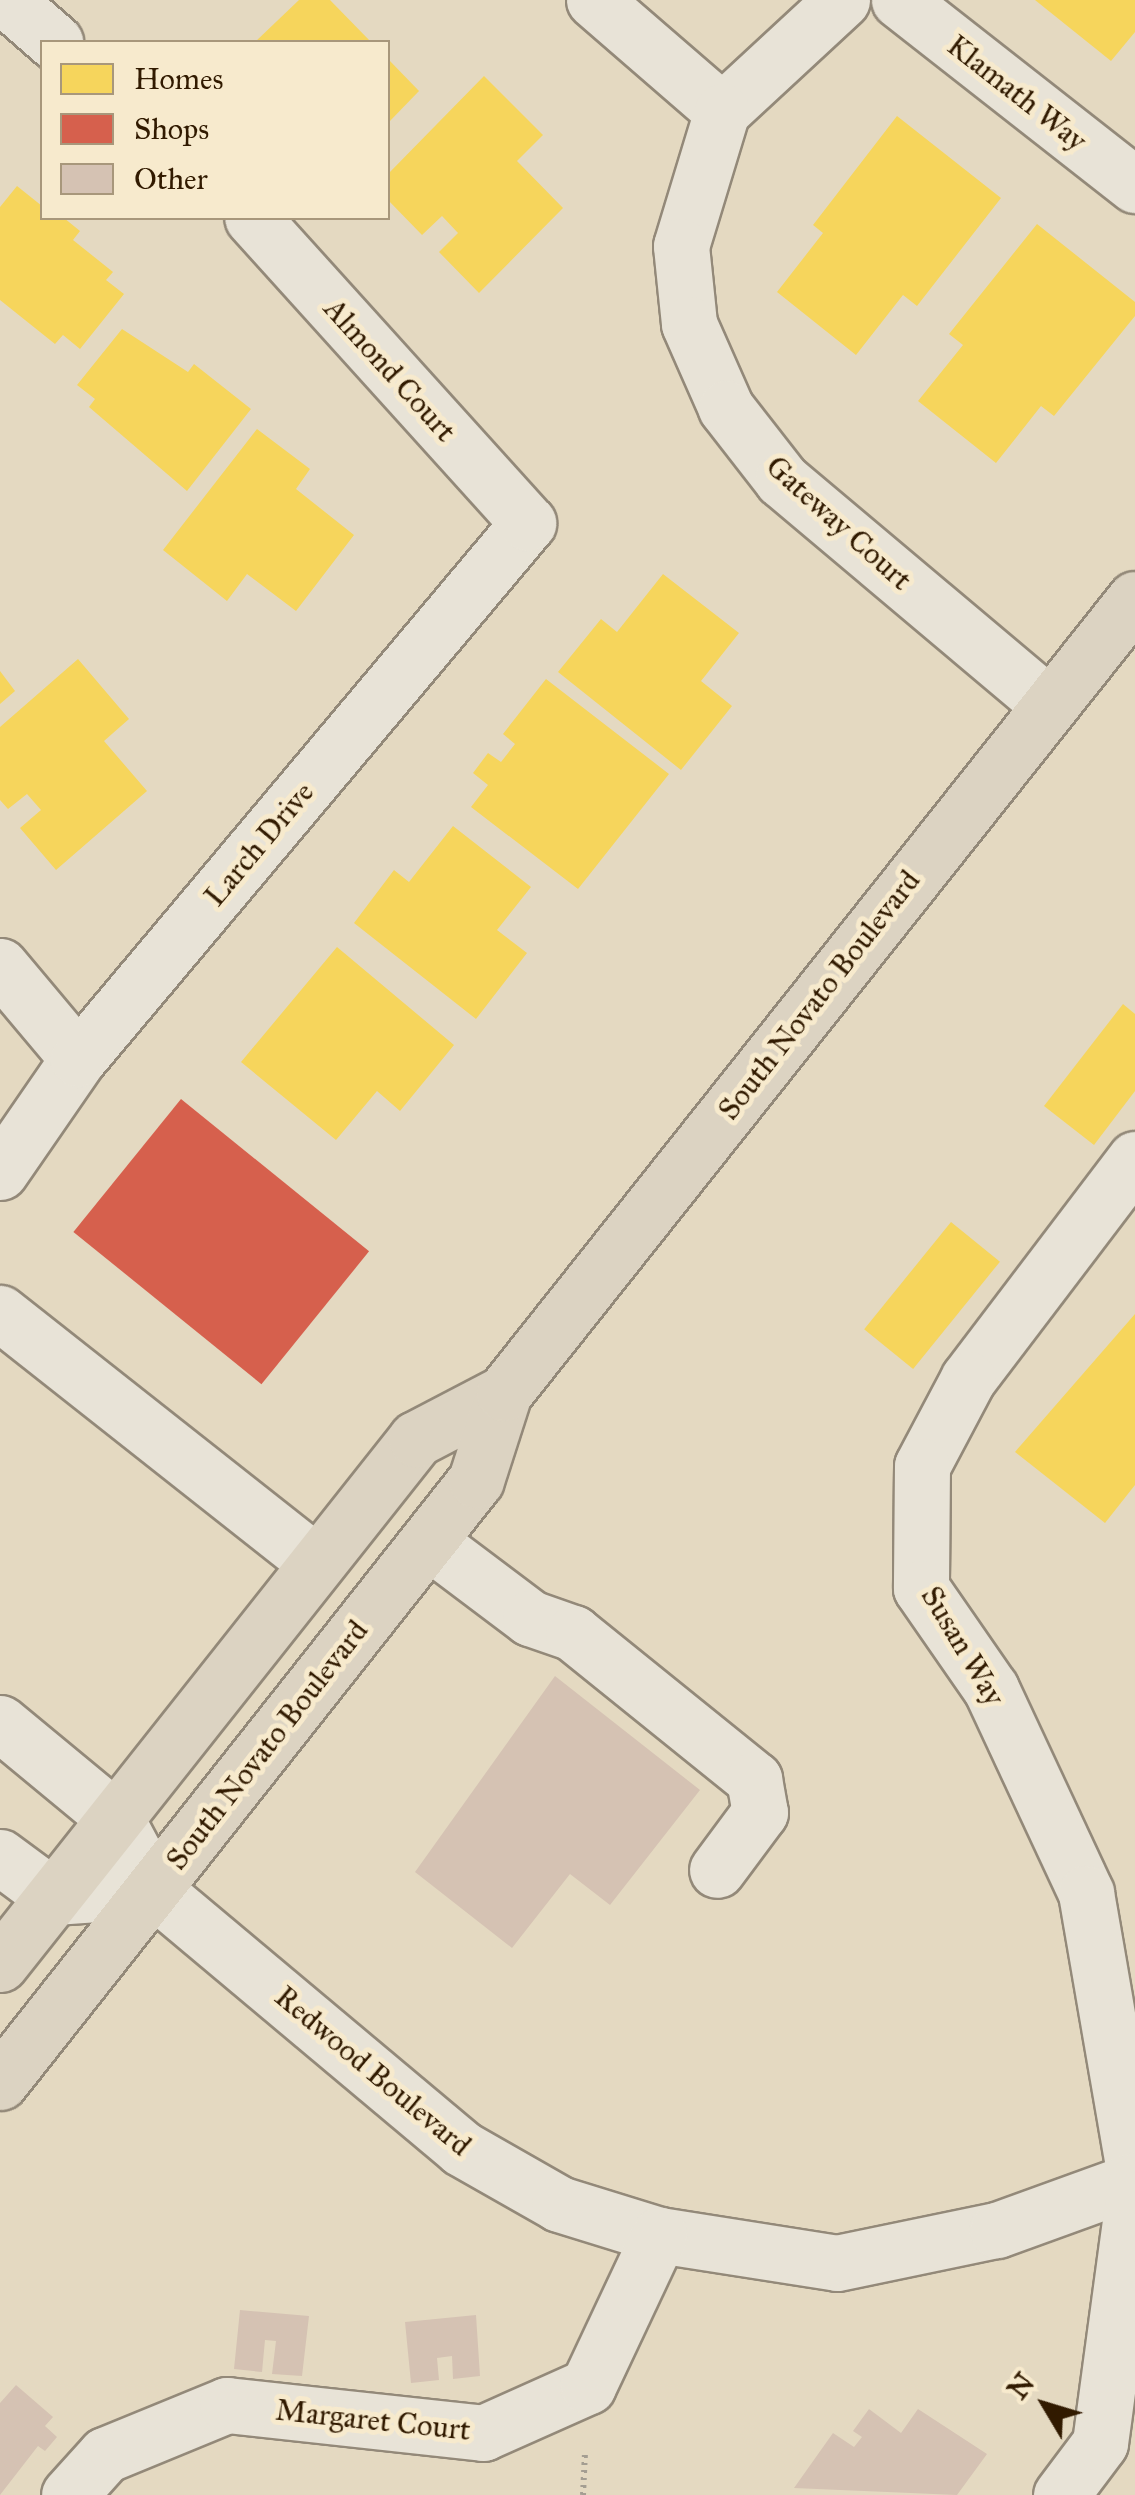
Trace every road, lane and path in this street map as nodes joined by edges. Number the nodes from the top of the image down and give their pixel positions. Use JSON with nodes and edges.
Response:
{"nodes":[{"id":1,"x":8,"y":0,"type":"edge"},
{"id":2,"x":594,"y":0,"type":"edge"},
{"id":3,"x":842,"y":0,"type":"edge"},
{"id":4,"x":899,"y":0,"type":"edge"},
{"id":5,"x":53,"y":40,"type":"edge"},
{"id":6,"x":722,"y":111,"type":"junction"},
{"id":7,"x":1135,"y":186,"type":"edge"},
{"id":8,"x":254,"y":220,"type":"edge"},
{"id":9,"x":528,"y":523,"type":"joint"},
{"id":10,"x":1135,"y":598,"type":"edge"},
{"id":11,"x":1048,"y":704,"type":"junction"},
{"id":12,"x":0,"y":966,"type":"edge"},
{"id":13,"x":78,"y":1059,"type":"junction"},
{"id":14,"x":1135,"y":1159,"type":"edge"},
{"id":15,"x":0,"y":1172,"type":"edge"},
{"id":16,"x":0,"y":1313,"type":"edge"},
{"id":17,"x":504,"y":1393,"type":"junction"},
{"id":18,"x":428,"y":1541,"type":"junction"},
{"id":19,"x":316,"y":1562,"type":"junction"},
{"id":20,"x":0,"y":1723,"type":"edge"},
{"id":21,"x":116,"y":1819,"type":"junction"},
{"id":22,"x":0,"y":1857,"type":"edge"},
{"id":23,"x":717,"y":1870,"type":"dead end"},
{"id":24,"x":154,"y":1890,"type":"junction"},
{"id":25,"x":54,"y":1898,"type":"junction"},
{"id":26,"x":0,"y":1964,"type":"edge"},
{"id":27,"x":0,"y":2082,"type":"edge"},
{"id":28,"x":1135,"y":2181,"type":"edge"},
{"id":29,"x":659,"y":2235,"type":"junction"},
{"id":30,"x":70,"y":2495,"type":"edge"},
{"id":31,"x":1061,"y":2495,"type":"edge"}],
"edges":[{"from":1,"to":5,"type":"street"},
{"from":2,"to":6,"type":"street"},
{"from":3,"to":6,"type":"street"},
{"from":4,"to":7,"type":"street","name":"Klamath Way"},
{"from":6,"to":11,"type":"street","name":"Gateway Court"},
{"from":8,"to":9,"type":"street","name":"Almond Court"},
{"from":9,"to":13,"type":"street","name":"Larch Drive"},
{"from":10,"to":11,"type":"main road","name":"South Novato Boulevard"},
{"from":11,"to":17,"type":"main road","name":"South Novato Boulevard"},
{"from":12,"to":13,"type":"street"},
{"from":13,"to":15,"type":"street","name":"Larch Drive"},
{"from":14,"to":28,"type":"street","name":"Susan Way"},
{"from":16,"to":19,"type":"street"},
{"from":17,"to":18,"type":"main road","name":"South Novato Boulevard"},
{"from":17,"to":19,"type":"main road","name":"South Novato Boulevard"},
{"from":18,"to":23,"type":"street"},
{"from":18,"to":24,"type":"main road","name":"South Novato Boulevard"},
{"from":19,"to":21,"type":"main road","name":"South Novato Boulevard"},
{"from":20,"to":21,"type":"street","name":"Redwood Boulevard"},
{"from":21,"to":24,"type":"street","name":"Redwood Boulevard"},
{"from":21,"to":25,"type":"main road","name":"South Novato Boulevard"},
{"from":22,"to":25,"type":"street"},
{"from":24,"to":25,"type":"street"},
{"from":24,"to":27,"type":"main road","name":"South Novato Boulevard"},
{"from":24,"to":29,"type":"street","name":"Redwood Boulevard"},
{"from":25,"to":26,"type":"main road","name":"South Novato Boulevard"},
{"from":28,"to":29,"type":"street","name":"Redwood Boulevard"},
{"from":28,"to":31,"type":"street","name":"Susan Way"},
{"from":29,"to":30,"type":"street","name":"Margaret Court"}]}
